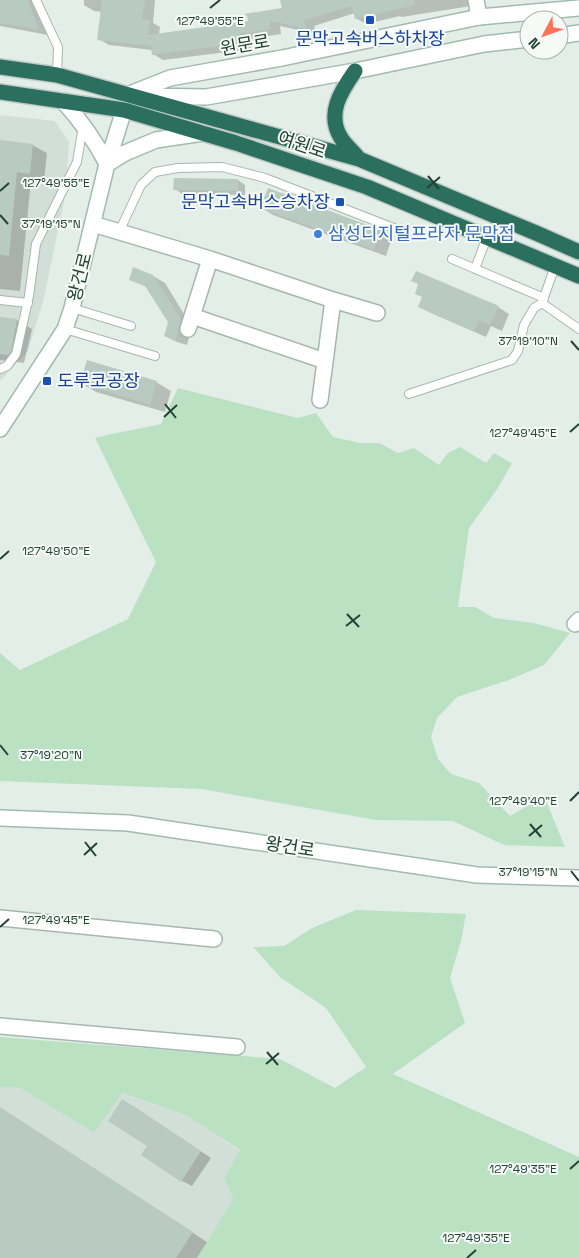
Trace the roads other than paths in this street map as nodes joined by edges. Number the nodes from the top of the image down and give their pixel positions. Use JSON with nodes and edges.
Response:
{"nodes":[{"id":1,"x":36,"y":0,"type":"edge"},
{"id":2,"x":476,"y":0,"type":"edge"},
{"id":3,"x":579,"y":8,"type":"edge"},
{"id":4,"x":479,"y":17,"type":"junction"},
{"id":5,"x":519,"y":40,"type":"edge"},
{"id":6,"x":484,"y":44,"type":"junction"},
{"id":7,"x":0,"y":67,"type":"edge"},
{"id":8,"x":356,"y":71,"type":"junction"},
{"id":9,"x":57,"y":74,"type":"junction"},
{"id":10,"x":0,"y":92,"type":"edge"},
{"id":11,"x":63,"y":101,"type":"junction"},
{"id":12,"x":126,"y":102,"type":"junction"},
{"id":13,"x":84,"y":124,"type":"junction"},
{"id":14,"x":203,"y":133,"type":"junction"},
{"id":15,"x":359,"y":159,"type":"junction"},
{"id":16,"x":107,"y":164,"type":"junction"},
{"id":17,"x":93,"y":224,"type":"junction"},
{"id":18,"x":119,"y":232,"type":"junction"},
{"id":19,"x":404,"y":232,"type":"dead end"},
{"id":20,"x":487,"y":237,"type":"junction"},
{"id":21,"x":579,"y":252,"type":"edge"},
{"id":22,"x":210,"y":259,"type":"junction"},
{"id":23,"x":452,"y":259,"type":"dead end"},
{"id":24,"x":555,"y":266,"type":"junction"},
{"id":25,"x":474,"y":269,"type":"junction"},
{"id":26,"x":579,"y":276,"type":"edge"},
{"id":27,"x":0,"y":300,"type":"edge"},
{"id":28,"x":333,"y":300,"type":"junction"},
{"id":29,"x":543,"y":300,"type":"junction"},
{"id":30,"x":28,"y":303,"type":"junction"},
{"id":31,"x":72,"y":308,"type":"junction"},
{"id":32,"x":377,"y":313,"type":"dead end"},
{"id":33,"x":131,"y":326,"type":"dead end"},
{"id":34,"x":579,"y":328,"type":"edge"},
{"id":35,"x":65,"y":330,"type":"junction"},
{"id":36,"x":156,"y":356,"type":"dead end"},
{"id":37,"x":325,"y":361,"type":"junction"},
{"id":38,"x":0,"y":368,"type":"edge"},
{"id":39,"x":408,"y":394,"type":"dead end"},
{"id":40,"x":320,"y":400,"type":"dead end"},
{"id":41,"x":0,"y":428,"type":"edge"},
{"id":42,"x":0,"y":818,"type":"edge"},
{"id":43,"x":579,"y":878,"type":"edge"},
{"id":44,"x":0,"y":918,"type":"edge"},
{"id":45,"x":214,"y":939,"type":"dead end"},
{"id":46,"x":0,"y":1026,"type":"edge"},
{"id":47,"x":237,"y":1046,"type":"dead end"}],
"edges":[{"from":1,"to":9,"type":"lane"},
{"from":2,"to":4,"type":"street"},
{"from":3,"to":4,"type":"street","name":"원문로"},
{"from":4,"to":6,"type":"street"},
{"from":4,"to":12,"type":"street","name":"원문로"},
{"from":5,"to":6,"type":"street"},
{"from":6,"to":8,"type":"street"},
{"from":7,"to":9,"type":"highway","name":"여원로"},
{"from":8,"to":12,"type":"street"},
{"from":8,"to":15,"type":"highway"},
{"from":9,"to":12,"type":"highway","name":"여원로"},
{"from":10,"to":11,"type":"highway","name":"여원로"},
{"from":11,"to":12,"type":"highway","name":"여원로"},
{"from":11,"to":13,"type":"street"},
{"from":12,"to":14,"type":"highway","name":"여원로"},
{"from":12,"to":15,"type":"highway","name":"여원로"},
{"from":12,"to":16,"type":"street","name":"왕건로"},
{"from":13,"to":16,"type":"street"},
{"from":13,"to":30,"type":"lane"},
{"from":14,"to":16,"type":"street"},
{"from":14,"to":20,"type":"highway","name":"여원로"},
{"from":15,"to":21,"type":"highway","name":"여원로"},
{"from":16,"to":17,"type":"street","name":"왕건로"},
{"from":17,"to":18,"type":"street"},
{"from":17,"to":31,"type":"street","name":"왕건로"},
{"from":18,"to":19,"type":"lane"},
{"from":18,"to":22,"type":"street"},
{"from":20,"to":24,"type":"highway","name":"여원로"},
{"from":20,"to":25,"type":"lane"},
{"from":22,"to":28,"type":"street"},
{"from":22,"to":37,"type":"street"},
{"from":23,"to":25,"type":"lane"},
{"from":24,"to":26,"type":"highway","name":"여원로"},
{"from":24,"to":29,"type":"lane"},
{"from":25,"to":29,"type":"lane"},
{"from":27,"to":30,"type":"lane"},
{"from":28,"to":32,"type":"street"},
{"from":28,"to":37,"type":"street"},
{"from":29,"to":34,"type":"lane"},
{"from":29,"to":39,"type":"lane"},
{"from":30,"to":38,"type":"lane"},
{"from":31,"to":33,"type":"lane"},
{"from":31,"to":35,"type":"street","name":"왕건로"},
{"from":35,"to":36,"type":"lane"},
{"from":35,"to":41,"type":"street","name":"왕건로"},
{"from":37,"to":40,"type":"street"},
{"from":42,"to":43,"type":"street","name":"왕건로"},
{"from":44,"to":45,"type":"street"},
{"from":46,"to":47,"type":"street"}]}
